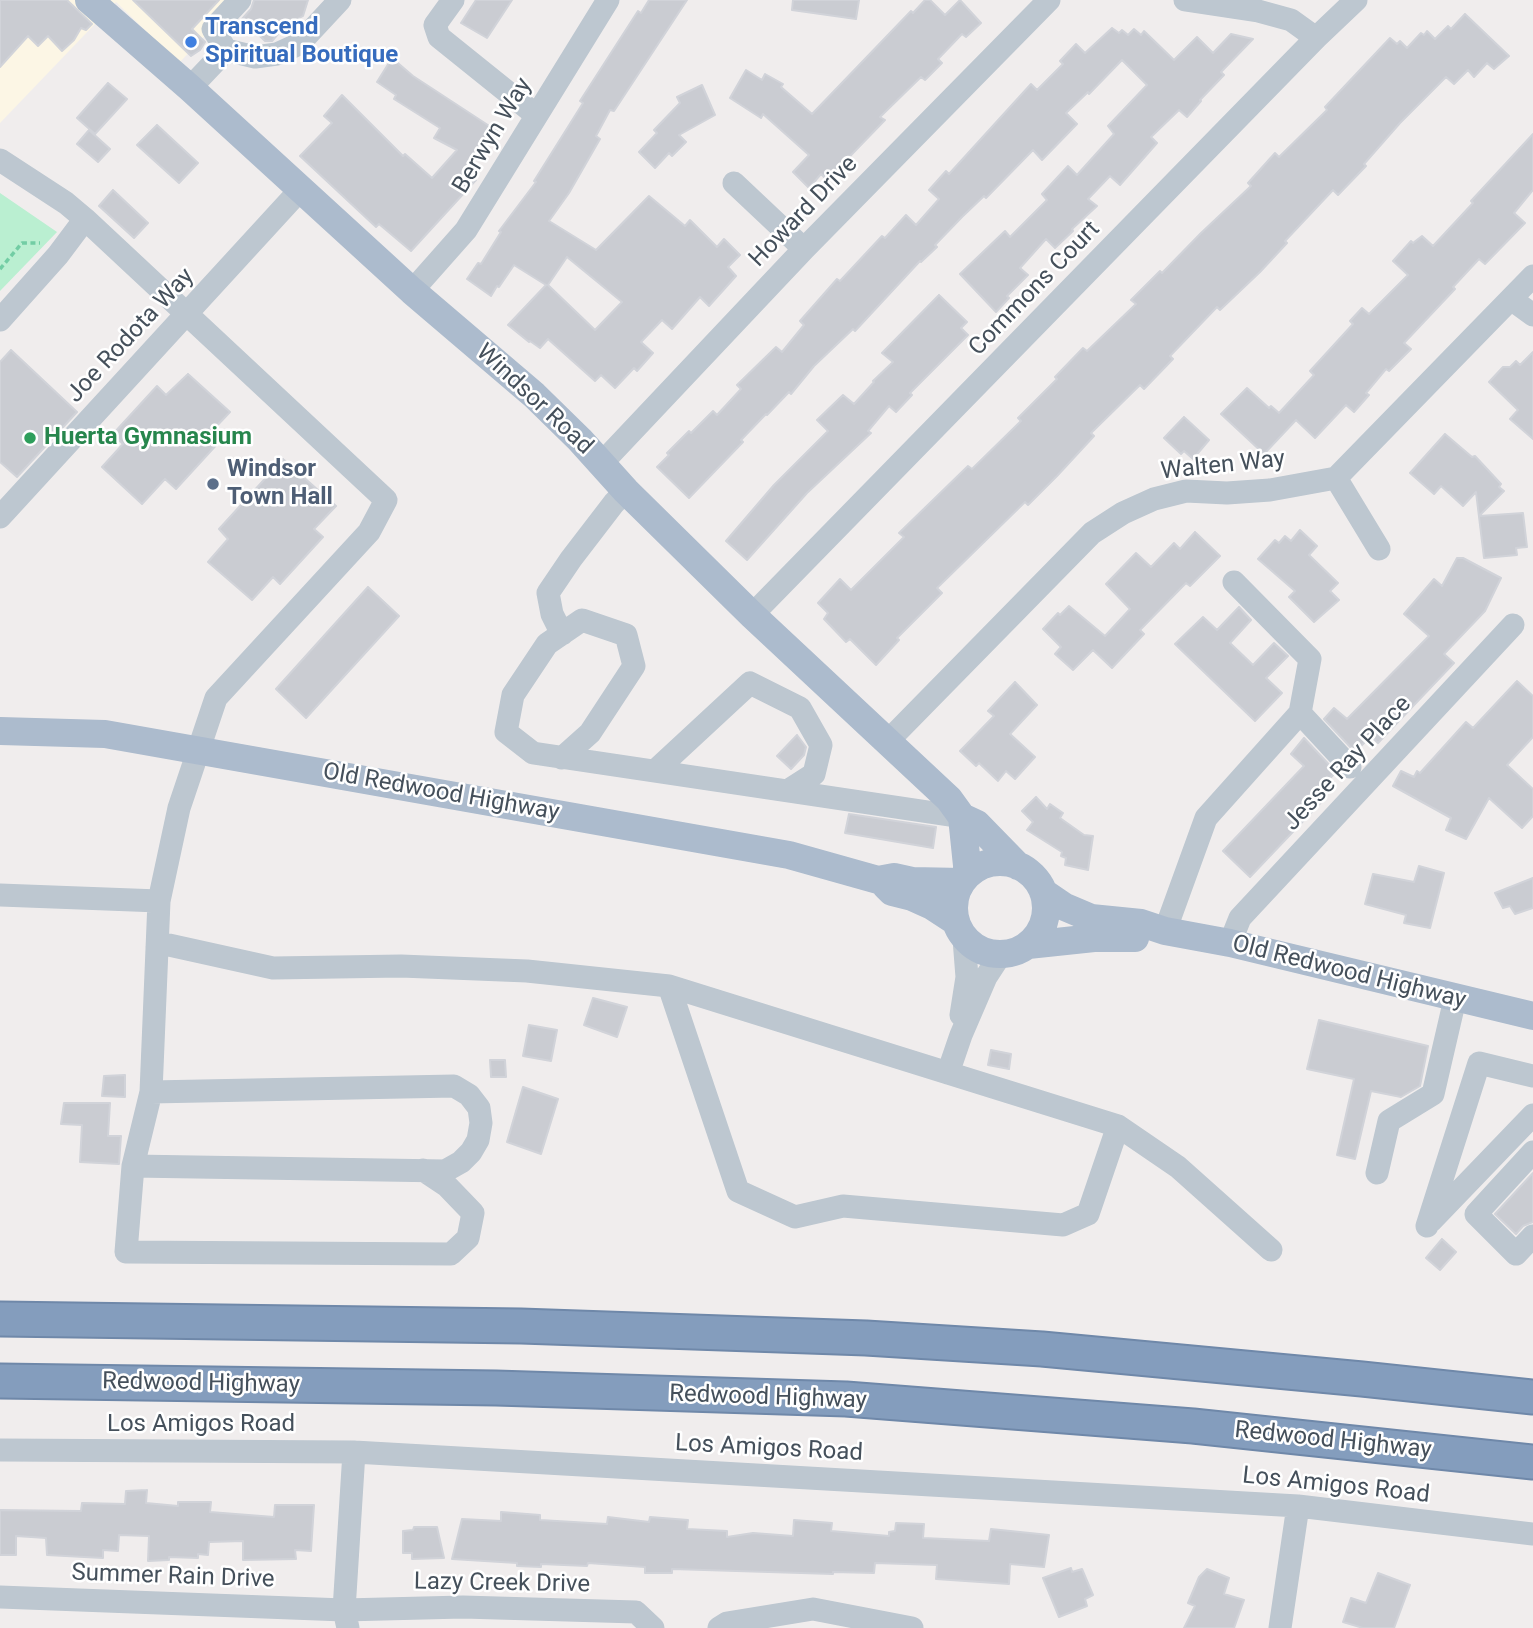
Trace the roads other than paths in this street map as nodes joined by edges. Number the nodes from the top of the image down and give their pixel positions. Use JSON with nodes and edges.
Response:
{"nodes":[{"id":1,"x":89,"y":0,"type":"edge"},
{"id":2,"x":240,"y":0,"type":"edge"},
{"id":3,"x":340,"y":0,"type":"edge"},
{"id":4,"x":453,"y":0,"type":"edge"},
{"id":5,"x":608,"y":0,"type":"edge"},
{"id":6,"x":1049,"y":0,"type":"edge"},
{"id":7,"x":1185,"y":0,"type":"edge"},
{"id":8,"x":1356,"y":0,"type":"edge"},
{"id":9,"x":1316,"y":38,"type":"junction"},
{"id":10,"x":226,"y":50,"type":"junction"},
{"id":11,"x":190,"y":88,"type":"junction"},
{"id":12,"x":536,"y":115,"type":"junction"},
{"id":13,"x":0,"y":160,"type":"edge"},
{"id":14,"x":734,"y":183,"type":"dead end"},
{"id":15,"x":300,"y":190,"type":"junction"},
{"id":16,"x":85,"y":219,"type":"junction"},
{"id":17,"x":804,"y":249,"type":"junction"},
{"id":18,"x":1533,"y":276,"type":"edge"},
{"id":19,"x":412,"y":291,"type":"junction"},
{"id":20,"x":1511,"y":299,"type":"junction"},
{"id":21,"x":187,"y":313,"type":"junction"},
{"id":22,"x":1533,"y":315,"type":"edge"},
{"id":23,"x":0,"y":320,"type":"edge"},
{"id":24,"x":601,"y":464,"type":"junction"},
{"id":25,"x":1336,"y":478,"type":"junction"},
{"id":26,"x":626,"y":491,"type":"junction"},
{"id":27,"x":0,"y":517,"type":"edge"},
{"id":28,"x":1379,"y":549,"type":"dead end"},
{"id":29,"x":1234,"y":582,"type":"dead end"},
{"id":30,"x":752,"y":615,"type":"junction"},
{"id":31,"x":1513,"y":625,"type":"dead end"},
{"id":32,"x":562,"y":634,"type":"junction"},
{"id":33,"x":1300,"y":713,"type":"junction"},
{"id":34,"x":0,"y":731,"type":"edge"},
{"id":35,"x":887,"y":742,"type":"junction"},
{"id":36,"x":198,"y":749,"type":"junction"},
{"id":37,"x":562,"y":758,"type":"junction"},
{"id":38,"x":1350,"y":767,"type":"dead end"},
{"id":39,"x":655,"y":771,"type":"junction"},
{"id":40,"x":789,"y":790,"type":"junction"},
{"id":41,"x":962,"y":817,"type":"junction"},
{"id":42,"x":1017,"y":866,"type":"junction"},
{"id":43,"x":965,"y":879,"type":"junction"},
{"id":44,"x":878,"y":880,"type":"junction"},
{"id":45,"x":1043,"y":892,"type":"junction"},
{"id":46,"x":0,"y":895,"type":"edge"},
{"id":47,"x":159,"y":901,"type":"junction"},
{"id":48,"x":960,"y":930,"type":"junction"},
{"id":49,"x":1165,"y":931,"type":"junction"},
{"id":50,"x":1230,"y":943,"type":"junction"},
{"id":51,"x":1028,"y":945,"type":"junction"},
{"id":52,"x":157,"y":947,"type":"junction"},
{"id":53,"x":1001,"y":954,"type":"junction"},
{"id":54,"x":669,"y":986,"type":"junction"},
{"id":55,"x":1455,"y":999,"type":"junction"},
{"id":56,"x":1533,"y":1016,"type":"edge"},
{"id":57,"x":961,"y":1035,"type":"junction"},
{"id":58,"x":948,"y":1073,"type":"junction"},
{"id":59,"x":1533,"y":1076,"type":"edge"},
{"id":60,"x":151,"y":1092,"type":"junction"},
{"id":61,"x":1533,"y":1115,"type":"edge"},
{"id":62,"x":1118,"y":1126,"type":"junction"},
{"id":63,"x":1533,"y":1152,"type":"edge"},
{"id":64,"x":133,"y":1166,"type":"junction"},
{"id":65,"x":423,"y":1170,"type":"junction"},
{"id":66,"x":1377,"y":1173,"type":"dead end"},
{"id":67,"x":1533,"y":1236,"type":"edge"},
{"id":68,"x":1271,"y":1250,"type":"dead end"},
{"id":69,"x":0,"y":1319,"type":"edge"},
{"id":70,"x":0,"y":1381,"type":"edge"},
{"id":71,"x":1533,"y":1397,"type":"edge"},
{"id":72,"x":0,"y":1450,"type":"edge"},
{"id":73,"x":354,"y":1452,"type":"junction"},
{"id":74,"x":1533,"y":1462,"type":"edge"},
{"id":75,"x":1298,"y":1506,"type":"junction"},
{"id":76,"x":1533,"y":1534,"type":"edge"},
{"id":77,"x":0,"y":1597,"type":"edge"},
{"id":78,"x":346,"y":1619,"type":"edge"},
{"id":79,"x":653,"y":1628,"type":"edge"},
{"id":80,"x":719,"y":1628,"type":"edge"},
{"id":81,"x":912,"y":1628,"type":"edge"},
{"id":82,"x":1280,"y":1628,"type":"edge"}],
"edges":[{"from":1,"to":11,"type":"main road","name":"Windsor Road"},
{"from":2,"to":10,"type":"street"},
{"from":3,"to":10,"type":"street"},
{"from":4,"to":12,"type":"street"},
{"from":5,"to":12,"type":"street","name":"Berwyn Way"},
{"from":6,"to":17,"type":"street","name":"Howard Drive"},
{"from":7,"to":9,"type":"street"},
{"from":8,"to":9,"type":"street","name":"Commons Court"},
{"from":9,"to":30,"type":"street","name":"Commons Court"},
{"from":10,"to":11,"type":"street"},
{"from":11,"to":15,"type":"main road","name":"Windsor Road"},
{"from":12,"to":19,"type":"street","name":"Berwyn Way"},
{"from":13,"to":16,"type":"street"},
{"from":14,"to":17,"type":"street"},
{"from":15,"to":19,"type":"main road","name":"Windsor Road"},
{"from":15,"to":21,"type":"street","name":"Joe Rodota Way"},
{"from":16,"to":21,"type":"street"},
{"from":16,"to":23,"type":"street"},
{"from":17,"to":24,"type":"street","name":"Howard Drive"},
{"from":18,"to":20,"type":"street"},
{"from":19,"to":24,"type":"main road","name":"Windsor Road"},
{"from":20,"to":22,"type":"street"},
{"from":20,"to":25,"type":"street"},
{"from":21,"to":27,"type":"street","name":"Joe Rodota Way"},
{"from":21,"to":36,"type":"street"},
{"from":24,"to":26,"type":"main road","name":"Windsor Road"},
{"from":25,"to":28,"type":"street"},
{"from":25,"to":35,"type":"street","name":"Walten Way"},
{"from":26,"to":30,"type":"main road","name":"Windsor Road"},
{"from":26,"to":32,"type":"street"},
{"from":29,"to":33,"type":"street"},
{"from":30,"to":35,"type":"main road","name":"Windsor Road"},
{"from":31,"to":50,"type":"street","name":"Jesse Ray Place"},
{"from":32,"to":37,"type":"street"},
{"from":32,"to":37,"type":"street"},
{"from":33,"to":38,"type":"street"},
{"from":33,"to":49,"type":"street"},
{"from":34,"to":36,"type":"main road","name":"Old Redwood Highway"},
{"from":35,"to":41,"type":"main road","name":"Windsor Road"},
{"from":36,"to":44,"type":"main road","name":"Old Redwood Highway"},
{"from":36,"to":47,"type":"street"},
{"from":37,"to":39,"type":"street"},
{"from":39,"to":40,"type":"street"},
{"from":39,"to":40,"type":"street"},
{"from":40,"to":41,"type":"street"},
{"from":41,"to":42,"type":"main road","name":"Windsor Road"},
{"from":41,"to":43,"type":"main road"},
{"from":42,"to":43,"type":"main road"},
{"from":42,"to":45,"type":"main road"},
{"from":43,"to":44,"type":"main road","name":"Old Redwood Highway"},
{"from":43,"to":48,"type":"main road"},
{"from":44,"to":48,"type":"main road","name":"Old Redwood Highway"},
{"from":45,"to":49,"type":"main road","name":"Old Redwood Highway"},
{"from":45,"to":51,"type":"main road"},
{"from":46,"to":47,"type":"street"},
{"from":47,"to":52,"type":"street"},
{"from":48,"to":53,"type":"main road"},
{"from":48,"to":57,"type":"street"},
{"from":49,"to":50,"type":"main road","name":"Old Redwood Highway"},
{"from":49,"to":51,"type":"main road","name":"Old Redwood Highway"},
{"from":50,"to":55,"type":"main road","name":"Old Redwood Highway"},
{"from":51,"to":53,"type":"main road"},
{"from":52,"to":54,"type":"street"},
{"from":52,"to":60,"type":"street"},
{"from":53,"to":57,"type":"street"},
{"from":54,"to":58,"type":"street"},
{"from":54,"to":62,"type":"street"},
{"from":55,"to":56,"type":"main road","name":"Old Redwood Highway"},
{"from":55,"to":66,"type":"street"},
{"from":57,"to":58,"type":"street"},
{"from":58,"to":62,"type":"street"},
{"from":59,"to":61,"type":"street"},
{"from":60,"to":64,"type":"street"},
{"from":60,"to":65,"type":"street"},
{"from":62,"to":68,"type":"street"},
{"from":63,"to":67,"type":"street"},
{"from":64,"to":65,"type":"street"},
{"from":64,"to":65,"type":"street"},
{"from":69,"to":71,"type":"highway"},
{"from":70,"to":74,"type":"highway","name":"Redwood Highway"},
{"from":72,"to":73,"type":"street","name":"Los Amigos Road"},
{"from":73,"to":75,"type":"street","name":"Los Amigos Road"},
{"from":73,"to":78,"type":"street"},
{"from":75,"to":76,"type":"street","name":"Los Amigos Road"},
{"from":75,"to":82,"type":"street"},
{"from":77,"to":78,"type":"street","name":"Summer Rain Drive"},
{"from":78,"to":79,"type":"street","name":"Lazy Creek Drive"},
{"from":80,"to":81,"type":"street"}]}
